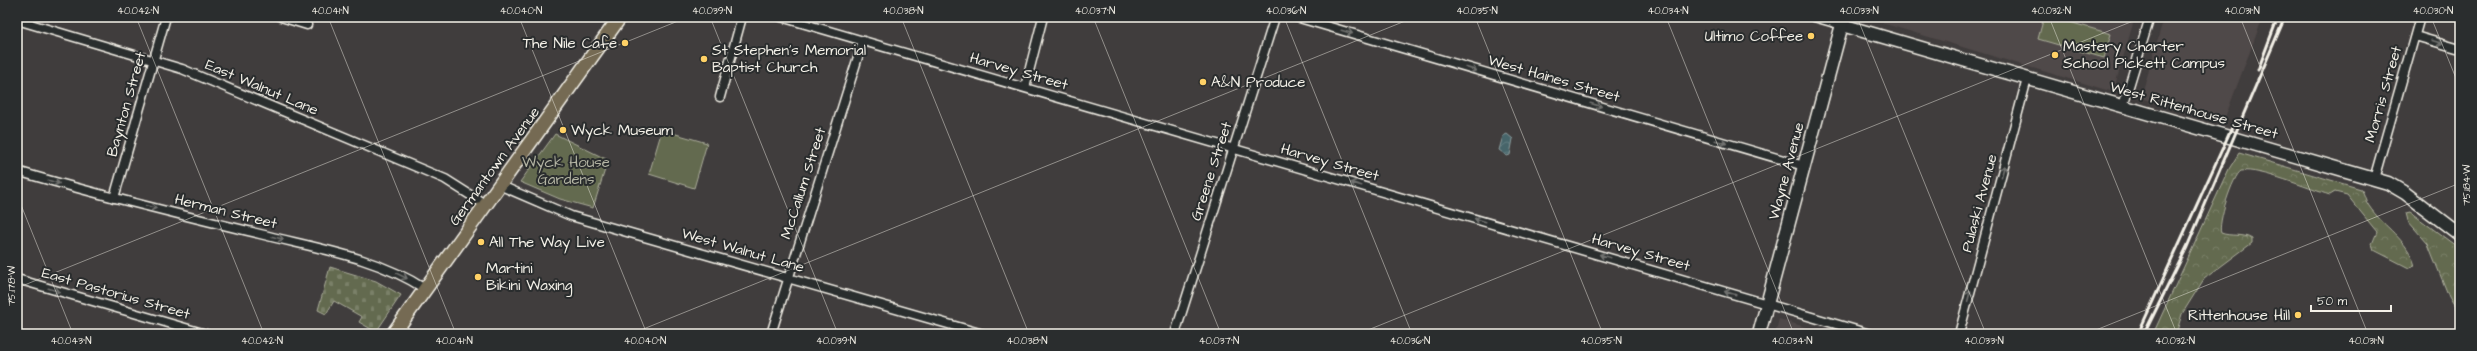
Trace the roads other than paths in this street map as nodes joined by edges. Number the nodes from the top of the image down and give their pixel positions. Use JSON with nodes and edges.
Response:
{"nodes":[{"id":1,"x":166,"y":17,"type":"edge"},
{"id":2,"x":281,"y":17,"type":"edge"},
{"id":3,"x":620,"y":17,"type":"edge"},
{"id":4,"x":742,"y":17,"type":"edge"},
{"id":5,"x":781,"y":17,"type":"edge"},
{"id":6,"x":1043,"y":17,"type":"edge"},
{"id":7,"x":1275,"y":17,"type":"edge"},
{"id":8,"x":1296,"y":17,"type":"edge"},
{"id":9,"x":1814,"y":17,"type":"edge"},
{"id":10,"x":2150,"y":17,"type":"edge"},
{"id":11,"x":2420,"y":17,"type":"edge"},
{"id":12,"x":17,"y":20,"type":"edge"},
{"id":13,"x":1843,"y":21,"type":"edge"},
{"id":14,"x":307,"y":25,"type":"dead end"},
{"id":15,"x":2415,"y":36,"type":"junction"},
{"id":16,"x":863,"y":41,"type":"junction"},
{"id":17,"x":2460,"y":49,"type":"edge"},
{"id":18,"x":153,"y":60,"type":"junction"},
{"id":19,"x":2027,"y":79,"type":"junction"},
{"id":20,"x":1025,"y":87,"type":"junction"},
{"id":21,"x":720,"y":97,"type":"dead end"},
{"id":22,"x":2123,"y":106,"type":"junction"},
{"id":23,"x":1233,"y":148,"type":"junction"},
{"id":24,"x":1804,"y":166,"type":"junction"},
{"id":25,"x":17,"y":171,"type":"edge"},
{"id":26,"x":2374,"y":179,"type":"junction"},
{"id":27,"x":499,"y":185,"type":"junction"},
{"id":28,"x":114,"y":198,"type":"junction"},
{"id":29,"x":486,"y":205,"type":"junction"},
{"id":30,"x":2460,"y":235,"type":"edge"},
{"id":31,"x":788,"y":278,"type":"junction"},
{"id":32,"x":17,"y":279,"type":"edge"},
{"id":33,"x":425,"y":289,"type":"junction"},
{"id":34,"x":1768,"y":303,"type":"junction"},
{"id":35,"x":206,"y":334,"type":"edge"},
{"id":36,"x":393,"y":334,"type":"edge"},
{"id":37,"x":771,"y":334,"type":"edge"},
{"id":38,"x":983,"y":334,"type":"edge"},
{"id":39,"x":1175,"y":334,"type":"edge"},
{"id":40,"x":1759,"y":334,"type":"edge"},
{"id":41,"x":1870,"y":334,"type":"edge"},
{"id":42,"x":1959,"y":334,"type":"edge"}],
"edges":[{"from":1,"to":18,"type":"street","name":"Baynton Street"},
{"from":2,"to":14,"type":"street"},
{"from":3,"to":27,"type":"main road","name":"Germantown Avenue"},
{"from":4,"to":21,"type":"street"},
{"from":5,"to":16,"type":"street","name":"Harvey Street"},
{"from":6,"to":20,"type":"street"},
{"from":7,"to":23,"type":"street","name":"Greene Street"},
{"from":8,"to":24,"type":"street","name":"West Haines Street","one_way":true},
{"from":9,"to":13,"type":"street","name":"West Rittenhouse Street"},
{"from":10,"to":22,"type":"street"},
{"from":11,"to":15,"type":"street","name":"Morris Street"},
{"from":12,"to":18,"type":"street","name":"East Walnut Lane"},
{"from":13,"to":19,"type":"street","name":"West Rittenhouse Street"},
{"from":13,"to":24,"type":"street","name":"Wayne Avenue"},
{"from":15,"to":17,"type":"street","one_way":true},
{"from":15,"to":26,"type":"street","name":"Morris Street"},
{"from":16,"to":20,"type":"street","name":"Harvey Street"},
{"from":16,"to":31,"type":"street","name":"McCallum Street"},
{"from":18,"to":28,"type":"street","name":"Baynton Street"},
{"from":18,"to":29,"type":"street","name":"East Walnut Lane"},
{"from":19,"to":22,"type":"street","name":"West Rittenhouse Street"},
{"from":42,"to":19,"type":"street","name":"Pulaski Avenue","one_way":true},
{"from":20,"to":23,"type":"street","name":"Harvey Street"},
{"from":22,"to":26,"type":"street","name":"West Rittenhouse Street"},
{"from":34,"to":23,"type":"street","name":"Harvey Street","one_way":true},
{"from":23,"to":39,"type":"street","name":"Greene Street"},
{"from":24,"to":34,"type":"street","name":"Wayne Avenue"},
{"from":25,"to":28,"type":"street","name":"Herman Street","one_way":true},
{"from":26,"to":30,"type":"street","name":"West Rittenhouse Street"},
{"from":27,"to":29,"type":"main road","name":"Germantown Avenue"},
{"from":27,"to":31,"type":"street","name":"West Walnut Lane"},
{"from":28,"to":33,"type":"street","name":"Herman Street","one_way":true},
{"from":29,"to":33,"type":"main road","name":"Germantown Avenue"},
{"from":31,"to":37,"type":"street","name":"McCallum Street"},
{"from":31,"to":38,"type":"street","name":"West Walnut Lane"},
{"from":32,"to":35,"type":"street","name":"East Pastorius Street","one_way":true},
{"from":33,"to":36,"type":"main road","name":"Germantown Avenue"},
{"from":34,"to":40,"type":"street","name":"Wayne Avenue"},
{"from":34,"to":41,"type":"street","name":"Harvey Street"}]}
